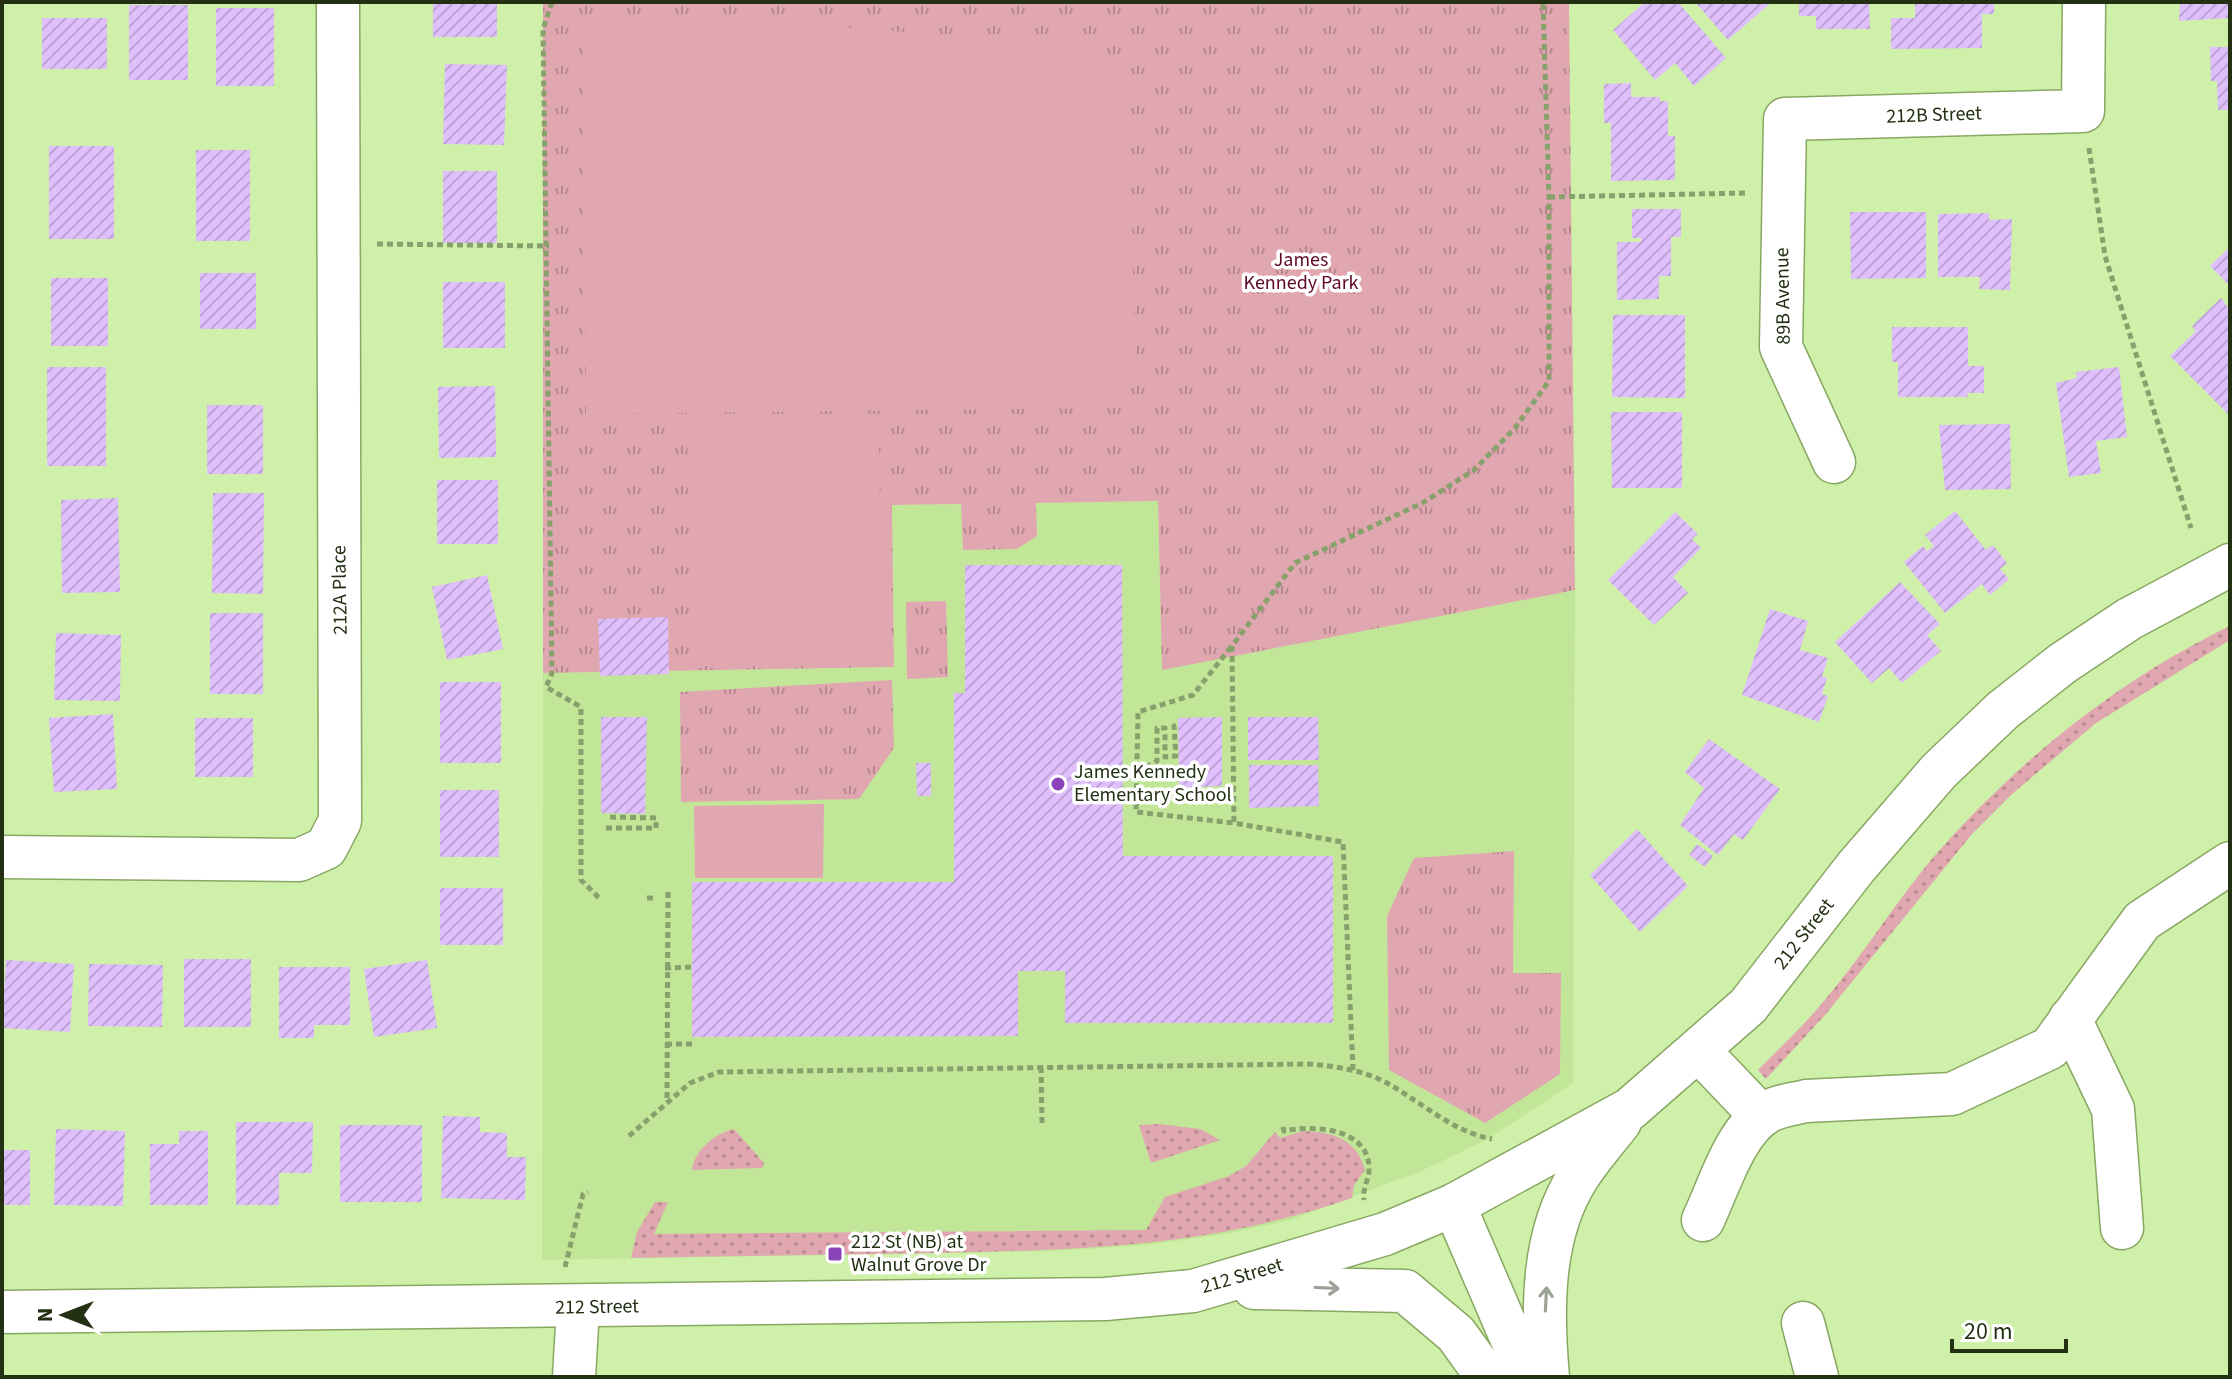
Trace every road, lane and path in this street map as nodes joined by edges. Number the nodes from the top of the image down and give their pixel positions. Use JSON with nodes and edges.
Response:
{"nodes":[{"id":1,"x":338,"y":2,"type":"edge"},
{"id":2,"x":552,"y":2,"type":"edge"},
{"id":3,"x":1543,"y":2,"type":"edge"},
{"id":4,"x":2084,"y":2,"type":"edge"},
{"id":5,"x":2083,"y":111,"type":"junction"},
{"id":6,"x":1785,"y":119,"type":"joint"},
{"id":7,"x":1784,"y":191,"type":"junction"},
{"id":8,"x":1549,"y":197,"type":"junction"},
{"id":9,"x":336,"y":244,"type":"junction"},
{"id":10,"x":549,"y":246,"type":"junction"},
{"id":11,"x":1834,"y":462,"type":"dead end"},
{"id":12,"x":2191,"y":528,"type":"dead end"},
{"id":13,"x":2230,"y":565,"type":"edge"},
{"id":14,"x":1232,"y":646,"type":"junction"},
{"id":15,"x":1178,"y":726,"type":"dead end"},
{"id":16,"x":1137,"y":772,"type":"junction"},
{"id":17,"x":610,"y":813,"type":"dead end"},
{"id":18,"x":1234,"y":823,"type":"junction"},
{"id":19,"x":606,"y":828,"type":"dead end"},
{"id":20,"x":2,"y":857,"type":"edge"},
{"id":21,"x":2230,"y":863,"type":"edge"},
{"id":22,"x":668,"y":892,"type":"dead end"},
{"id":23,"x":599,"y":898,"type":"dead end"},
{"id":24,"x":647,"y":898,"type":"dead end"},
{"id":25,"x":657,"y":898,"type":"dead end"},
{"id":26,"x":692,"y":967,"type":"dead end"},
{"id":27,"x":665,"y":968,"type":"junction"},
{"id":28,"x":2070,"y":1019,"type":"junction"},
{"id":29,"x":666,"y":1044,"type":"junction"},
{"id":30,"x":695,"y":1044,"type":"dead end"},
{"id":31,"x":1699,"y":1051,"type":"junction"},
{"id":32,"x":1041,"y":1067,"type":"junction"},
{"id":33,"x":1353,"y":1070,"type":"junction"},
{"id":34,"x":667,"y":1099,"type":"junction"},
{"id":35,"x":1630,"y":1109,"type":"junction"},
{"id":36,"x":1761,"y":1116,"type":"junction"},
{"id":37,"x":1042,"y":1123,"type":"dead end"},
{"id":38,"x":1283,"y":1127,"type":"dead end"},
{"id":39,"x":629,"y":1136,"type":"dead end"},
{"id":40,"x":1494,"y":1140,"type":"dead end"},
{"id":41,"x":588,"y":1192,"type":"dead end"},
{"id":42,"x":1454,"y":1205,"type":"junction"},
{"id":43,"x":1703,"y":1220,"type":"dead end"},
{"id":44,"x":2122,"y":1228,"type":"dead end"},
{"id":45,"x":1385,"y":1234,"type":"junction"},
{"id":46,"x":1193,"y":1291,"type":"junction"},
{"id":47,"x":571,"y":1308,"type":"junction"},
{"id":48,"x":2,"y":1312,"type":"edge"},
{"id":49,"x":1803,"y":1323,"type":"dead end"},
{"id":50,"x":574,"y":1377,"type":"edge"},
{"id":51,"x":1487,"y":1377,"type":"edge"},
{"id":52,"x":1528,"y":1377,"type":"edge"},
{"id":53,"x":1548,"y":1377,"type":"edge"},
{"id":54,"x":1817,"y":1377,"type":"edge"}],
"edges":[{"from":1,"to":9,"type":"street","name":"212A Place"},
{"from":2,"to":10,"type":"path"},
{"from":3,"to":8,"type":"path"},
{"from":4,"to":5,"type":"street"},
{"from":5,"to":6,"type":"street","name":"212B Street"},
{"from":5,"to":12,"type":"path"},
{"from":6,"to":7,"type":"street","name":"89B Avenue"},
{"from":7,"to":8,"type":"path"},
{"from":7,"to":11,"type":"street","name":"89B Avenue"},
{"from":8,"to":14,"type":"path"},
{"from":9,"to":10,"type":"path"},
{"from":9,"to":20,"type":"street","name":"212A Place"},
{"from":10,"to":23,"type":"path"},
{"from":13,"to":31,"type":"street","name":"212 Street"},
{"from":14,"to":16,"type":"path"},
{"from":14,"to":18,"type":"path"},
{"from":15,"to":16,"type":"path"},
{"from":16,"to":18,"type":"path"},
{"from":17,"to":19,"type":"path"},
{"from":18,"to":33,"type":"path"},
{"from":21,"to":28,"type":"street"},
{"from":22,"to":27,"type":"path"},
{"from":24,"to":25,"type":"path"},
{"from":26,"to":27,"type":"path"},
{"from":27,"to":29,"type":"path"},
{"from":28,"to":36,"type":"street"},
{"from":28,"to":44,"type":"street"},
{"from":29,"to":30,"type":"path"},
{"from":29,"to":34,"type":"path"},
{"from":31,"to":35,"type":"street","name":"212 Street"},
{"from":31,"to":36,"type":"street"},
{"from":32,"to":33,"type":"path"},
{"from":32,"to":34,"type":"path"},
{"from":32,"to":37,"type":"path"},
{"from":33,"to":40,"type":"path"},
{"from":34,"to":39,"type":"path"},
{"from":35,"to":42,"type":"street","name":"212 Street"},
{"from":53,"to":35,"type":"street","one_way":true},
{"from":36,"to":43,"type":"street"},
{"from":38,"to":45,"type":"path"},
{"from":41,"to":47,"type":"path"},
{"from":42,"to":45,"type":"street","name":"212 Street"},
{"from":42,"to":52,"type":"street"},
{"from":45,"to":46,"type":"street","name":"212 Street"},
{"from":46,"to":47,"type":"street","name":"212 Street"},
{"from":46,"to":51,"type":"street","one_way":true},
{"from":47,"to":48,"type":"street","name":"212 Street"},
{"from":47,"to":50,"type":"street"},
{"from":49,"to":54,"type":"street"}]}
